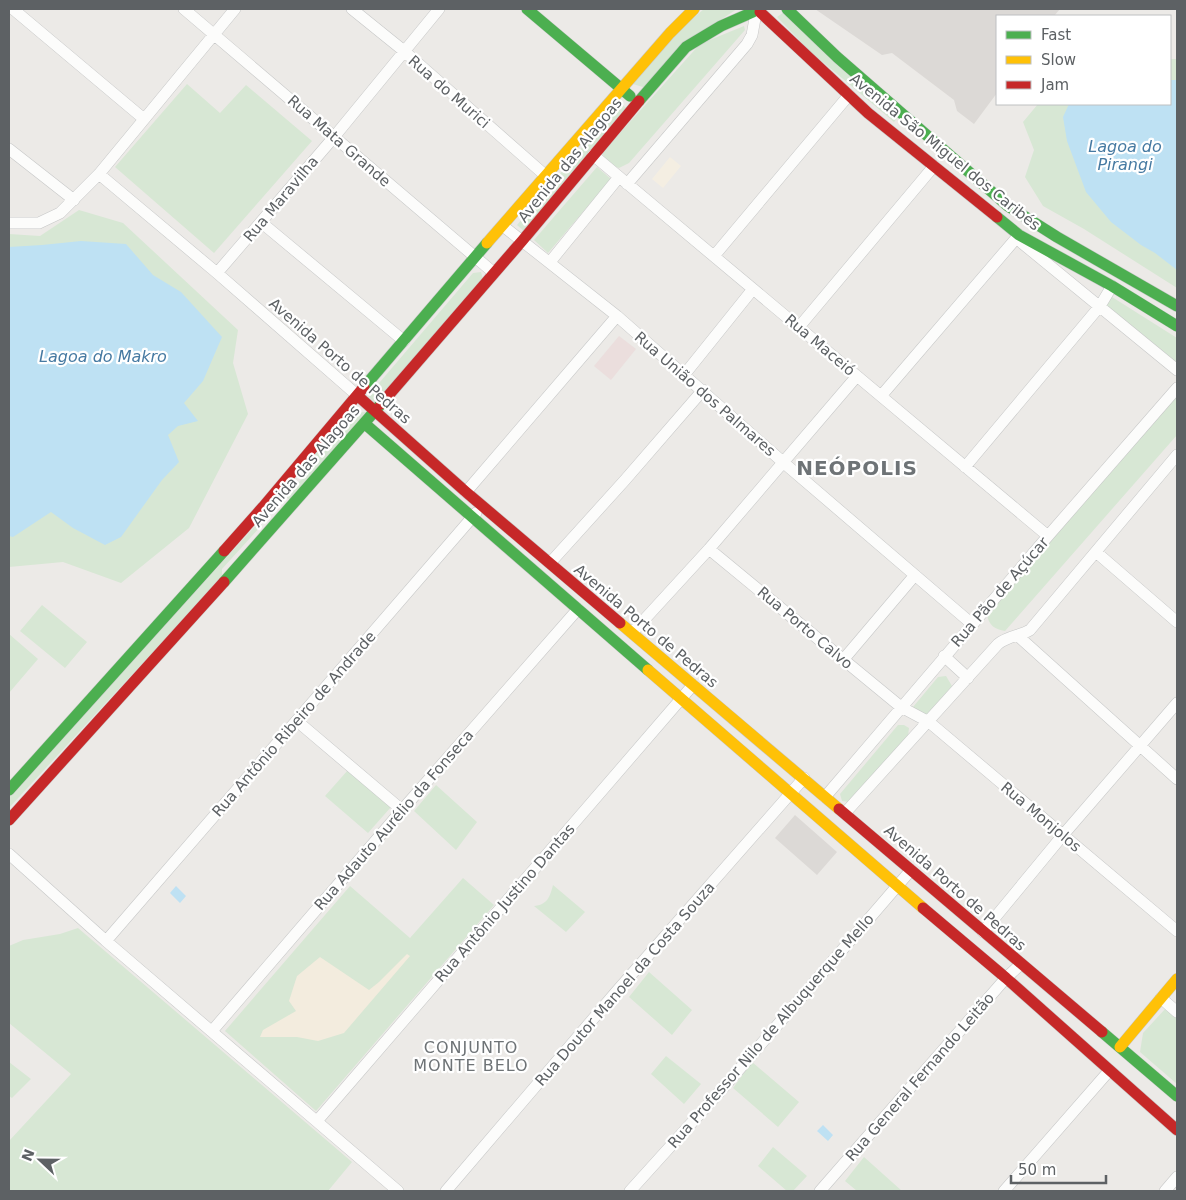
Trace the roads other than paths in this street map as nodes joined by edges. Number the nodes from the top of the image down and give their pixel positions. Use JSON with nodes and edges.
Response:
{"nodes":[{"id":1,"x":14,"y":9,"type":"edge"},
{"id":2,"x":184,"y":9,"type":"edge"},
{"id":3,"x":235,"y":9,"type":"edge"},
{"id":4,"x":352,"y":9,"type":"edge"},
{"id":5,"x":440,"y":9,"type":"edge"},
{"id":6,"x":527,"y":9,"type":"edge"},
{"id":7,"x":694,"y":9,"type":"edge"},
{"id":8,"x":786,"y":9,"type":"edge"},
{"id":9,"x":756,"y":11,"type":"edge"},
{"id":10,"x":541,"y":13,"type":"edge"},
{"id":11,"x":214,"y":34,"type":"junction"},
{"id":12,"x":404,"y":52,"type":"junction"},
{"id":13,"x":622,"y":89,"type":"junction"},
{"id":14,"x":849,"y":95,"type":"junction"},
{"id":15,"x":637,"y":102,"type":"junction"},
{"id":16,"x":905,"y":116,"type":"junction"},
{"id":17,"x":144,"y":119,"type":"junction"},
{"id":18,"x":891,"y":131,"type":"junction"},
{"id":19,"x":334,"y":137,"type":"junction"},
{"id":20,"x":9,"y":149,"type":"edge"},
{"id":21,"x":593,"y":155,"type":"junction"},
{"id":22,"x":934,"y":166,"type":"junction"},
{"id":23,"x":99,"y":174,"type":"junction"},
{"id":24,"x":546,"y":176,"type":"junction"},
{"id":25,"x":623,"y":180,"type":"junction"},
{"id":26,"x":74,"y":200,"type":"junction"},
{"id":27,"x":9,"y":223,"type":"edge"},
{"id":28,"x":262,"y":223,"type":"junction"},
{"id":29,"x":503,"y":226,"type":"junction"},
{"id":30,"x":1017,"y":236,"type":"junction"},
{"id":31,"x":522,"y":241,"type":"junction"},
{"id":32,"x":714,"y":256,"type":"junction"},
{"id":33,"x":476,"y":257,"type":"junction"},
{"id":34,"x":550,"y":262,"type":"junction"},
{"id":35,"x":217,"y":273,"type":"junction"},
{"id":36,"x":494,"y":273,"type":"junction"},
{"id":37,"x":1112,"y":286,"type":"junction"},
{"id":38,"x":753,"y":289,"type":"junction"},
{"id":39,"x":1100,"y":306,"type":"junction"},
{"id":40,"x":1177,"y":306,"type":"edge"},
{"id":41,"x":617,"y":316,"type":"junction"},
{"id":42,"x":1177,"y":326,"type":"edge"},
{"id":43,"x":799,"y":327,"type":"junction"},
{"id":44,"x":404,"y":341,"type":"junction"},
{"id":45,"x":1177,"y":370,"type":"edge"},
{"id":46,"x":684,"y":375,"type":"junction"},
{"id":47,"x":857,"y":376,"type":"junction"},
{"id":48,"x":1177,"y":388,"type":"edge"},
{"id":49,"x":703,"y":390,"type":"junction"},
{"id":50,"x":358,"y":396,"type":"junction"},
{"id":51,"x":881,"y":396,"type":"junction"},
{"id":52,"x":374,"y":411,"type":"junction"},
{"id":53,"x":364,"y":423,"type":"junction"},
{"id":54,"x":1176,"y":459,"type":"edge"},
{"id":55,"x":301,"y":463,"type":"junction"},
{"id":56,"x":784,"y":463,"type":"junction"},
{"id":57,"x":965,"y":467,"type":"junction"},
{"id":58,"x":466,"y":492,"type":"junction"},
{"id":59,"x":482,"y":506,"type":"junction"},
{"id":60,"x":263,"y":507,"type":"junction"},
{"id":61,"x":288,"y":511,"type":"junction"},
{"id":62,"x":472,"y":517,"type":"junction"},
{"id":63,"x":1048,"y":536,"type":"junction"},
{"id":64,"x":709,"y":549,"type":"junction"},
{"id":65,"x":1096,"y":552,"type":"junction"},
{"id":66,"x":550,"y":563,"type":"junction"},
{"id":67,"x":231,"y":574,"type":"junction"},
{"id":68,"x":915,"y":575,"type":"junction"},
{"id":69,"x":578,"y":610,"type":"junction"},
{"id":70,"x":1177,"y":622,"type":"edge"},
{"id":71,"x":972,"y":624,"type":"junction"},
{"id":72,"x":632,"y":633,"type":"junction"},
{"id":73,"x":1018,"y":636,"type":"junction"},
{"id":74,"x":944,"y":656,"type":"junction"},
{"id":75,"x":843,"y":660,"type":"junction"},
{"id":76,"x":968,"y":678,"type":"junction"},
{"id":77,"x":693,"y":684,"type":"junction"},
{"id":78,"x":682,"y":698,"type":"junction"},
{"id":79,"x":1177,"y":704,"type":"edge"},
{"id":80,"x":901,"y":707,"type":"junction"},
{"id":81,"x":297,"y":721,"type":"junction"},
{"id":82,"x":929,"y":722,"type":"junction"},
{"id":83,"x":1140,"y":745,"type":"junction"},
{"id":84,"x":804,"y":778,"type":"junction"},
{"id":85,"x":1177,"y":778,"type":"edge"},
{"id":86,"x":9,"y":790,"type":"edge"},
{"id":87,"x":792,"y":794,"type":"junction"},
{"id":88,"x":825,"y":797,"type":"junction"},
{"id":89,"x":402,"y":810,"type":"junction"},
{"id":90,"x":845,"y":813,"type":"junction"},
{"id":91,"x":9,"y":818,"type":"edge"},
{"id":92,"x":1063,"y":835,"type":"junction"},
{"id":93,"x":9,"y":854,"type":"edge"},
{"id":94,"x":911,"y":870,"type":"junction"},
{"id":95,"x":897,"y":886,"type":"junction"},
{"id":96,"x":983,"y":932,"type":"junction"},
{"id":97,"x":1177,"y":932,"type":"edge"},
{"id":98,"x":106,"y":942,"type":"junction"},
{"id":99,"x":1021,"y":964,"type":"junction"},
{"id":100,"x":1006,"y":978,"type":"junction"},
{"id":101,"x":1177,"y":980,"type":"edge"},
{"id":102,"x":1161,"y":998,"type":"junction"},
{"id":103,"x":1177,"y":1012,"type":"edge"},
{"id":104,"x":212,"y":1032,"type":"junction"},
{"id":105,"x":1120,"y":1047,"type":"junction"},
{"id":106,"x":1109,"y":1071,"type":"junction"},
{"id":107,"x":1177,"y":1096,"type":"edge"},
{"id":108,"x":317,"y":1121,"type":"junction"},
{"id":109,"x":1177,"y":1130,"type":"edge"},
{"id":110,"x":1177,"y":1177,"type":"edge"},
{"id":111,"x":398,"y":1191,"type":"edge"},
{"id":112,"x":446,"y":1191,"type":"edge"},
{"id":113,"x":630,"y":1191,"type":"edge"},
{"id":114,"x":820,"y":1191,"type":"edge"},
{"id":115,"x":1004,"y":1191,"type":"edge"},
{"id":116,"x":1165,"y":1191,"type":"edge"}],
"edges":[{"from":1,"to":17,"type":"street"},
{"from":2,"to":11,"type":"street","name":"Rua Mata Grande"},
{"from":3,"to":11,"type":"street"},
{"from":4,"to":12,"type":"street","name":"Rua do Murici"},
{"from":5,"to":12,"type":"street","name":"Rua Maravilha"},
{"from":6,"to":10,"type":"main road"},
{"from":7,"to":13,"type":"main road","name":"Avenida das Alagoas"},
{"from":8,"to":16,"type":"main road","name":"Avenida São Miguel dos Caribés"},
{"from":9,"to":14,"type":"main road","name":"Avenida São Miguel dos Caribés"},
{"from":9,"to":15,"type":"main road","name":"Avenida das Alagoas"},
{"from":9,"to":25,"type":"street"},
{"from":10,"to":13,"type":"main road"},
{"from":11,"to":17,"type":"street"},
{"from":11,"to":19,"type":"street","name":"Rua Mata Grande"},
{"from":12,"to":19,"type":"street","name":"Rua Maravilha"},
{"from":12,"to":24,"type":"street","name":"Rua do Murici"},
{"from":13,"to":15,"type":"main road"},
{"from":13,"to":24,"type":"main road","name":"Avenida das Alagoas"},
{"from":14,"to":18,"type":"main road","name":"Avenida São Miguel dos Caribés"},
{"from":14,"to":32,"type":"street"},
{"from":15,"to":21,"type":"main road","name":"Avenida das Alagoas"},
{"from":16,"to":18,"type":"main road"},
{"from":16,"to":40,"type":"main road","name":"Avenida São Miguel dos Caribés"},
{"from":17,"to":23,"type":"street"},
{"from":18,"to":22,"type":"main road","name":"Avenida São Miguel dos Caribés"},
{"from":19,"to":28,"type":"street","name":"Rua Maravilha"},
{"from":19,"to":33,"type":"street","name":"Rua Mata Grande"},
{"from":20,"to":26,"type":"street"},
{"from":21,"to":25,"type":"street","name":"Rua Maceió"},
{"from":21,"to":31,"type":"main road","name":"Avenida das Alagoas"},
{"from":22,"to":30,"type":"main road","name":"Avenida São Miguel dos Caribés"},
{"from":22,"to":43,"type":"street"},
{"from":23,"to":26,"type":"street"},
{"from":23,"to":35,"type":"street","name":"Avenida Porto de Pedras"},
{"from":24,"to":29,"type":"main road","name":"Avenida das Alagoas"},
{"from":25,"to":32,"type":"street","name":"Rua Maceió"},
{"from":25,"to":34,"type":"street"},
{"from":26,"to":27,"type":"street"},
{"from":28,"to":35,"type":"street","name":"Rua Maravilha"},
{"from":28,"to":44,"type":"street"},
{"from":29,"to":31,"type":"street","name":"Rua União dos Palmares"},
{"from":29,"to":33,"type":"main road","name":"Avenida das Alagoas"},
{"from":30,"to":37,"type":"main road","name":"Avenida São Miguel dos Caribés"},
{"from":30,"to":39,"type":"street","name":"Avenida São Miguel dos Caribés"},
{"from":30,"to":51,"type":"street"},
{"from":31,"to":34,"type":"street","name":"Rua União dos Palmares"},
{"from":31,"to":36,"type":"main road","name":"Avenida das Alagoas"},
{"from":32,"to":38,"type":"street","name":"Rua Maceió"},
{"from":33,"to":36,"type":"street","name":"Rua Mata Grande"},
{"from":33,"to":44,"type":"main road","name":"Avenida das Alagoas"},
{"from":34,"to":41,"type":"street","name":"Rua União dos Palmares"},
{"from":35,"to":50,"type":"street","name":"Avenida Porto de Pedras"},
{"from":36,"to":52,"type":"main road","name":"Avenida das Alagoas"},
{"from":37,"to":39,"type":"street"},
{"from":37,"to":42,"type":"main road","name":"Avenida São Miguel dos Caribés"},
{"from":38,"to":43,"type":"street","name":"Rua Maceió"},
{"from":38,"to":46,"type":"street"},
{"from":39,"to":45,"type":"street","name":"Avenida São Miguel dos Caribés"},
{"from":39,"to":57,"type":"street"},
{"from":41,"to":46,"type":"street","name":"Rua União dos Palmares"},
{"from":41,"to":58,"type":"street"},
{"from":43,"to":47,"type":"street","name":"Rua Maceió"},
{"from":44,"to":50,"type":"main road","name":"Avenida das Alagoas"},
{"from":46,"to":49,"type":"street","name":"Rua União dos Palmares"},
{"from":47,"to":51,"type":"street","name":"Rua Maceió"},
{"from":47,"to":56,"type":"street"},
{"from":48,"to":63,"type":"street","name":"Rua Pão de Açúcar"},
{"from":49,"to":56,"type":"street","name":"Rua União dos Palmares"},
{"from":49,"to":66,"type":"street"},
{"from":50,"to":52,"type":"main road","name":"Avenida Porto de Pedras"},
{"from":50,"to":55,"type":"main road","name":"Avenida das Alagoas"},
{"from":51,"to":57,"type":"street","name":"Rua Maceió"},
{"from":52,"to":53,"type":"main road","name":"Avenida das Alagoas"},
{"from":52,"to":58,"type":"main road","name":"Avenida Porto de Pedras"},
{"from":53,"to":61,"type":"main road","name":"Avenida das Alagoas"},
{"from":53,"to":62,"type":"main road","name":"Avenida Porto de Pedras"},
{"from":54,"to":65,"type":"street"},
{"from":55,"to":60,"type":"main road","name":"Avenida das Alagoas"},
{"from":55,"to":61,"type":"main road"},
{"from":56,"to":64,"type":"street"},
{"from":56,"to":68,"type":"street","name":"Rua União dos Palmares"},
{"from":57,"to":63,"type":"street","name":"Rua Maceió"},
{"from":58,"to":59,"type":"main road","name":"Avenida Porto de Pedras"},
{"from":59,"to":62,"type":"street","name":"Rua Antônio Ribeiro de Andrade"},
{"from":59,"to":66,"type":"main road","name":"Avenida Porto de Pedras"},
{"from":60,"to":67,"type":"main road"},
{"from":60,"to":86,"type":"main road","name":"Avenida das Alagoas"},
{"from":61,"to":67,"type":"main road","name":"Avenida das Alagoas"},
{"from":62,"to":69,"type":"main road","name":"Avenida Porto de Pedras"},
{"from":62,"to":81,"type":"street","name":"Rua Antônio Ribeiro de Andrade"},
{"from":63,"to":71,"type":"street","name":"Rua Pão de Açúcar"},
{"from":64,"to":72,"type":"street"},
{"from":64,"to":75,"type":"street","name":"Rua Porto Calvo"},
{"from":65,"to":70,"type":"street"},
{"from":65,"to":73,"type":"street"},
{"from":66,"to":72,"type":"main road","name":"Avenida Porto de Pedras"},
{"from":67,"to":91,"type":"main road","name":"Avenida das Alagoas"},
{"from":68,"to":71,"type":"street","name":"Rua União dos Palmares"},
{"from":68,"to":75,"type":"street"},
{"from":69,"to":78,"type":"main road","name":"Avenida Porto de Pedras"},
{"from":69,"to":89,"type":"street","name":"Rua Adauto Aurélio da Fonseca"},
{"from":71,"to":74,"type":"street","name":"Rua Pão de Açúcar"},
{"from":72,"to":77,"type":"main road","name":"Avenida Porto de Pedras"},
{"from":73,"to":76,"type":"street"},
{"from":73,"to":83,"type":"street"},
{"from":74,"to":76,"type":"street"},
{"from":74,"to":80,"type":"street","name":"Rua Pão de Açúcar"},
{"from":75,"to":80,"type":"street","name":"Rua Porto Calvo"},
{"from":76,"to":82,"type":"street"},
{"from":77,"to":78,"type":"street","name":"Rua Antônio Justino Dantas"},
{"from":77,"to":84,"type":"main road","name":"Avenida Porto de Pedras"},
{"from":78,"to":87,"type":"main road","name":"Avenida Porto de Pedras"},
{"from":78,"to":108,"type":"street","name":"Rua Antônio Justino Dantas"},
{"from":79,"to":83,"type":"street"},
{"from":80,"to":82,"type":"street","name":"Rua Monjolos"},
{"from":80,"to":88,"type":"street","name":"Rua Pão de Açúcar"},
{"from":81,"to":89,"type":"street"},
{"from":81,"to":98,"type":"street","name":"Rua Antônio Ribeiro de Andrade"},
{"from":82,"to":90,"type":"street"},
{"from":82,"to":92,"type":"street","name":"Rua Monjolos"},
{"from":83,"to":85,"type":"street"},
{"from":83,"to":92,"type":"street"},
{"from":84,"to":87,"type":"street","name":"Rua Doutor Manoel da Costa Souza"},
{"from":84,"to":88,"type":"main road","name":"Avenida Porto de Pedras"},
{"from":87,"to":95,"type":"main road","name":"Avenida Porto de Pedras"},
{"from":87,"to":112,"type":"street","name":"Rua Doutor Manoel da Costa Souza"},
{"from":88,"to":90,"type":"main road","name":"Avenida Porto de Pedras"},
{"from":89,"to":104,"type":"street","name":"Rua Adauto Aurélio da Fonseca"},
{"from":90,"to":94,"type":"main road","name":"Avenida Porto de Pedras"},
{"from":92,"to":96,"type":"street"},
{"from":92,"to":97,"type":"street","name":"Rua Monjolos"},
{"from":93,"to":98,"type":"street"},
{"from":94,"to":95,"type":"street","name":"Rua Professor Nilo de Albuquerque Mello"},
{"from":94,"to":96,"type":"main road","name":"Avenida Porto de Pedras"},
{"from":95,"to":100,"type":"main road","name":"Avenida Porto de Pedras"},
{"from":95,"to":113,"type":"street","name":"Rua Professor Nilo de Albuquerque Mello"},
{"from":96,"to":99,"type":"main road","name":"Avenida Porto de Pedras"},
{"from":98,"to":104,"type":"street"},
{"from":99,"to":100,"type":"street","name":"Rua General Fernando Leitão"},
{"from":99,"to":105,"type":"main road","name":"Avenida Porto de Pedras"},
{"from":100,"to":106,"type":"main road","name":"Avenida Porto de Pedras"},
{"from":100,"to":114,"type":"street","name":"Rua General Fernando Leitão"},
{"from":101,"to":102,"type":"main road"},
{"from":102,"to":103,"type":"street"},
{"from":102,"to":105,"type":"main road"},
{"from":104,"to":108,"type":"street"},
{"from":105,"to":107,"type":"main road","name":"Avenida Porto de Pedras"},
{"from":106,"to":109,"type":"main road","name":"Avenida Porto de Pedras"},
{"from":106,"to":115,"type":"street"},
{"from":108,"to":111,"type":"street"},
{"from":110,"to":116,"type":"street"}]}
